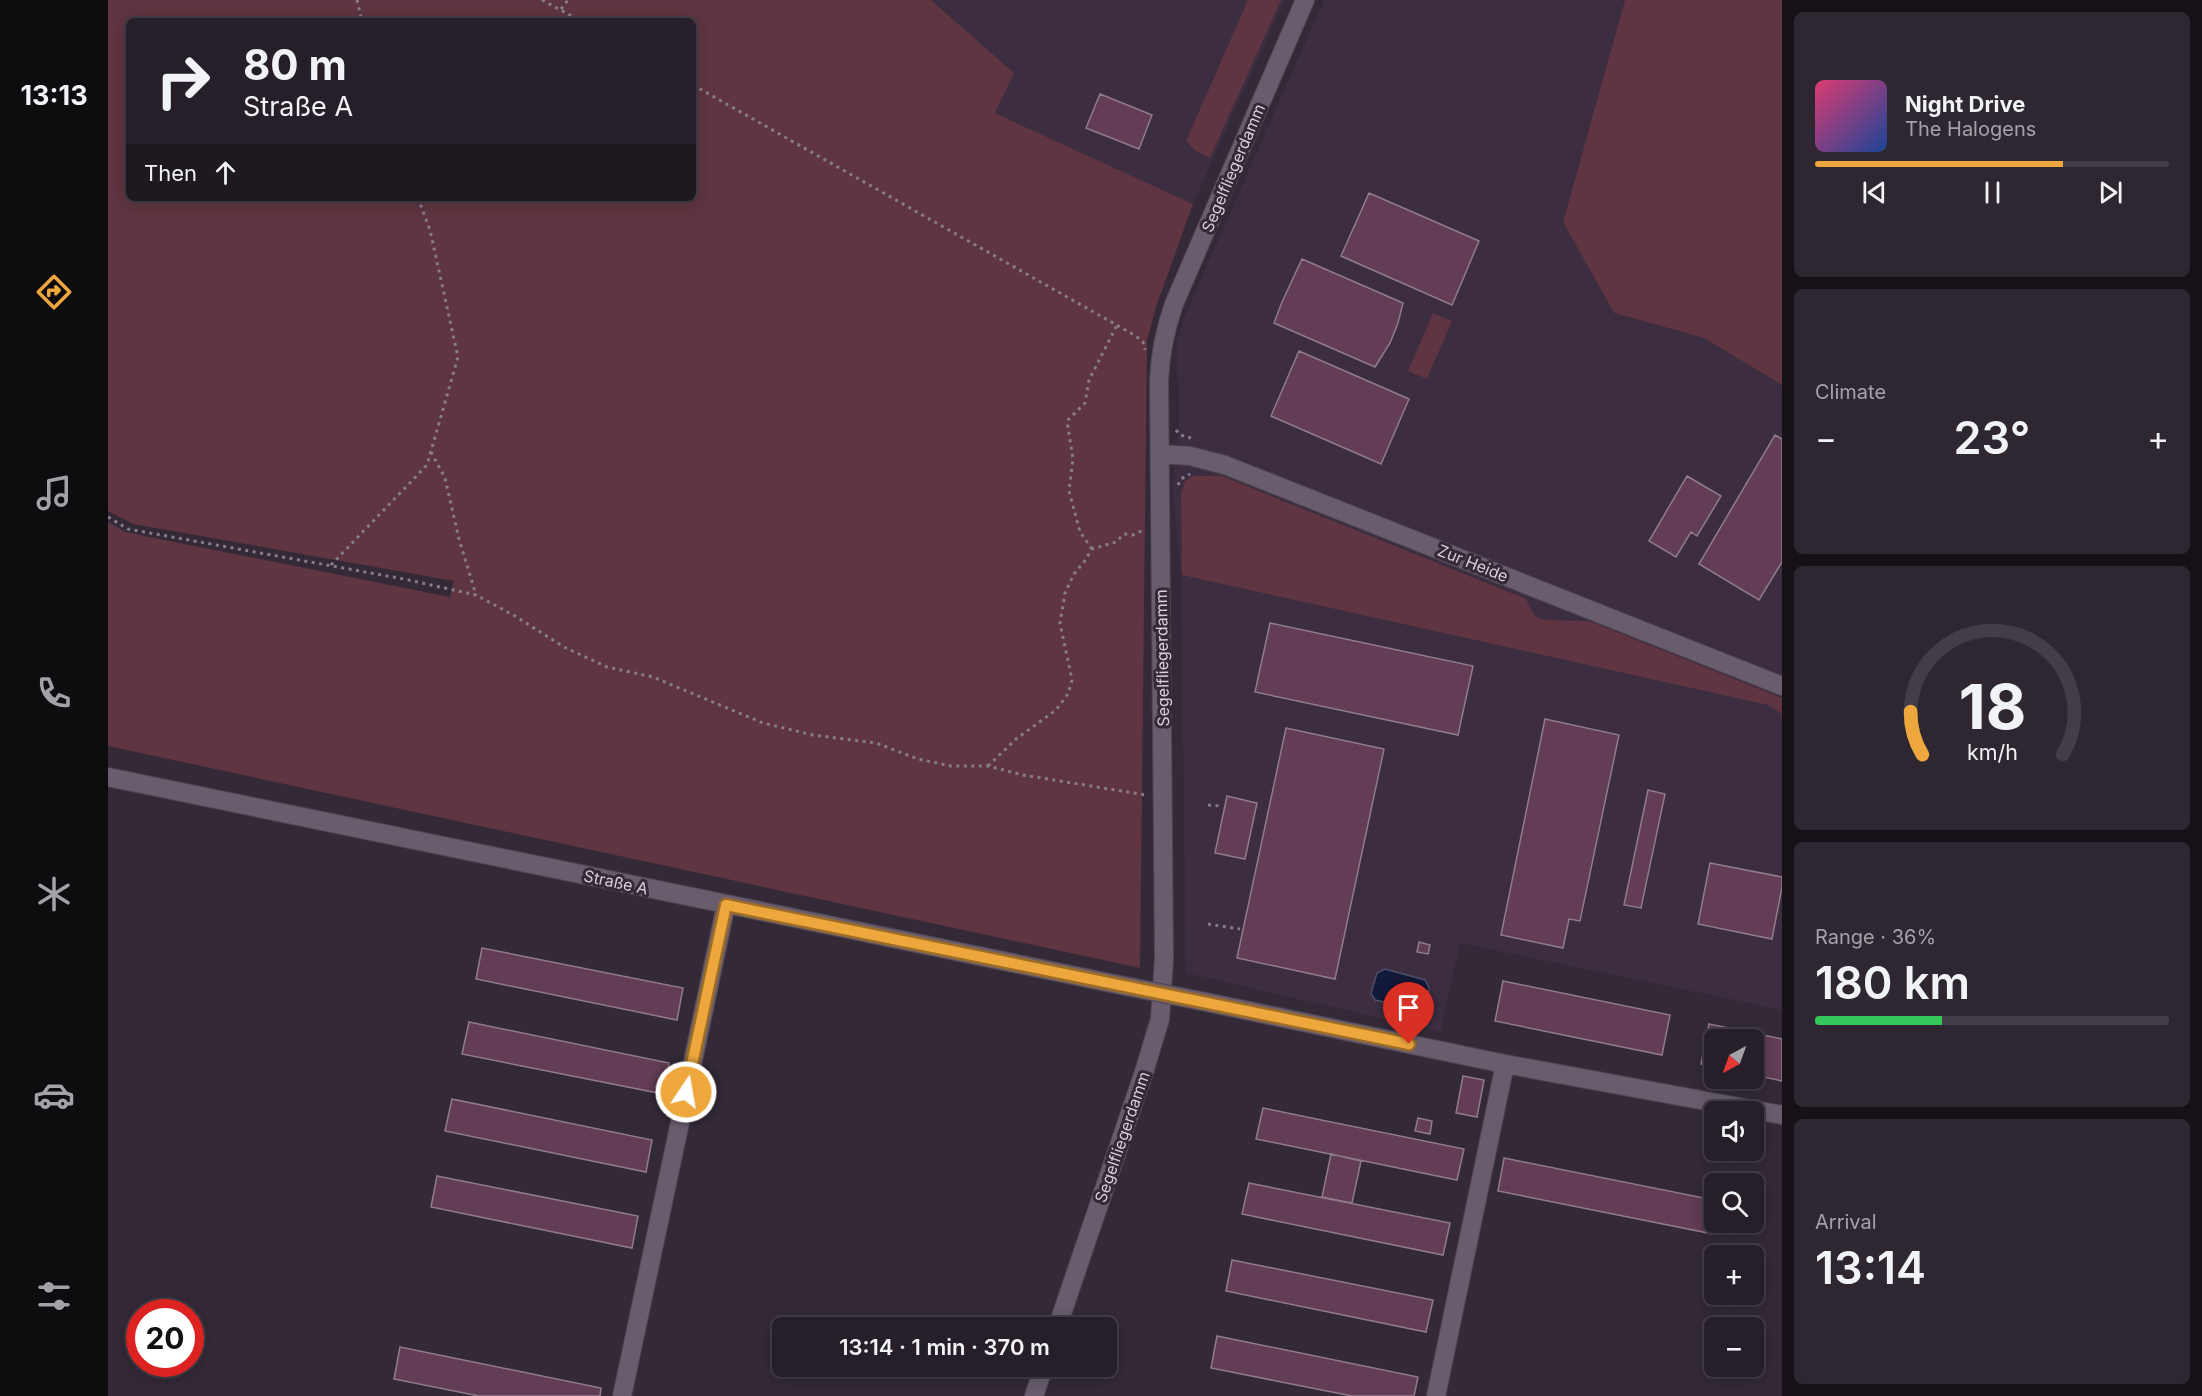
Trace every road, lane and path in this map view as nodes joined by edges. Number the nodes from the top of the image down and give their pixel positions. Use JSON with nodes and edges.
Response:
{"nodes":[{"id":1,"x":357,"y":0,"type":"edge"},
{"id":2,"x":542,"y":0,"type":"edge"},
{"id":3,"x":568,"y":0,"type":"edge"},
{"id":4,"x":1305,"y":0,"type":"edge"},
{"id":5,"x":561,"y":9,"type":"junction"},
{"id":6,"x":361,"y":18,"type":"edge"},
{"id":7,"x":576,"y":18,"type":"edge"},
{"id":8,"x":696,"y":87,"type":"edge"},
{"id":9,"x":419,"y":201,"type":"edge"},
{"id":10,"x":1117,"y":325,"type":"junction"},
{"id":11,"x":1159,"y":381,"type":"junction"},
{"id":12,"x":1175,"y":430,"type":"dead end"},
{"id":13,"x":1197,"y":440,"type":"dead end"},
{"id":14,"x":431,"y":452,"type":"junction"},
{"id":15,"x":1160,"y":454,"type":"junction"},
{"id":16,"x":1204,"y":459,"type":"junction"},
{"id":17,"x":1177,"y":488,"type":"dead end"},
{"id":18,"x":108,"y":517,"type":"edge"},
{"id":19,"x":1160,"y":520,"type":"junction"},
{"id":20,"x":1092,"y":549,"type":"junction"},
{"id":21,"x":330,"y":566,"type":"junction"},
{"id":22,"x":476,"y":596,"type":"junction"},
{"id":23,"x":1782,"y":686,"type":"edge"},
{"id":24,"x":988,"y":766,"type":"junction"},
{"id":25,"x":108,"y":777,"type":"edge"},
{"id":26,"x":1163,"y":797,"type":"junction"},
{"id":27,"x":1208,"y":805,"type":"dead end"},
{"id":28,"x":1220,"y":806,"type":"dead end"},
{"id":29,"x":726,"y":905,"type":"junction"},
{"id":30,"x":1208,"y":924,"type":"dead end"},
{"id":31,"x":1240,"y":928,"type":"dead end"},
{"id":32,"x":1506,"y":1064,"type":"junction"},
{"id":33,"x":1782,"y":1115,"type":"edge"},
{"id":34,"x":1061,"y":1317,"type":"edge"},
{"id":35,"x":1040,"y":1377,"type":"edge"},
{"id":36,"x":622,"y":1396,"type":"edge"},
{"id":37,"x":1034,"y":1396,"type":"edge"},
{"id":38,"x":1436,"y":1396,"type":"edge"}],
"edges":[{"from":1,"to":6,"type":"path"},
{"from":2,"to":5,"type":"path"},
{"from":3,"to":5,"type":"path"},
{"from":4,"to":11,"type":"street","name":"Segelfliegerdamm"},
{"from":5,"to":7,"type":"path"},
{"from":8,"to":10,"type":"path"},
{"from":9,"to":14,"type":"path"},
{"from":10,"to":11,"type":"path"},
{"from":10,"to":20,"type":"path"},
{"from":11,"to":15,"type":"street","name":"Segelfliegerdamm"},
{"from":12,"to":13,"type":"path"},
{"from":14,"to":21,"type":"path"},
{"from":14,"to":22,"type":"path"},
{"from":15,"to":16,"type":"street","name":"Zur Heide"},
{"from":15,"to":19,"type":"street","name":"Segelfliegerdamm"},
{"from":16,"to":17,"type":"path"},
{"from":16,"to":23,"type":"street","name":"Zur Heide"},
{"from":18,"to":21,"type":"path"},
{"from":19,"to":20,"type":"path"},
{"from":19,"to":26,"type":"street","name":"Segelfliegerdamm"},
{"from":20,"to":24,"type":"path"},
{"from":21,"to":22,"type":"path"},
{"from":22,"to":24,"type":"path"},
{"from":24,"to":26,"type":"path"},
{"from":25,"to":29,"type":"street","name":"Straße A"},
{"from":26,"to":34,"type":"street","name":"Segelfliegerdamm"},
{"from":27,"to":28,"type":"path"},
{"from":29,"to":32,"type":"street","name":"Straße A","bridge":true},
{"from":29,"to":36,"type":"street"},
{"from":30,"to":31,"type":"path"},
{"from":32,"to":33,"type":"street","name":"Straße A"},
{"from":32,"to":38,"type":"street"},
{"from":35,"to":37,"type":"street"}]}
